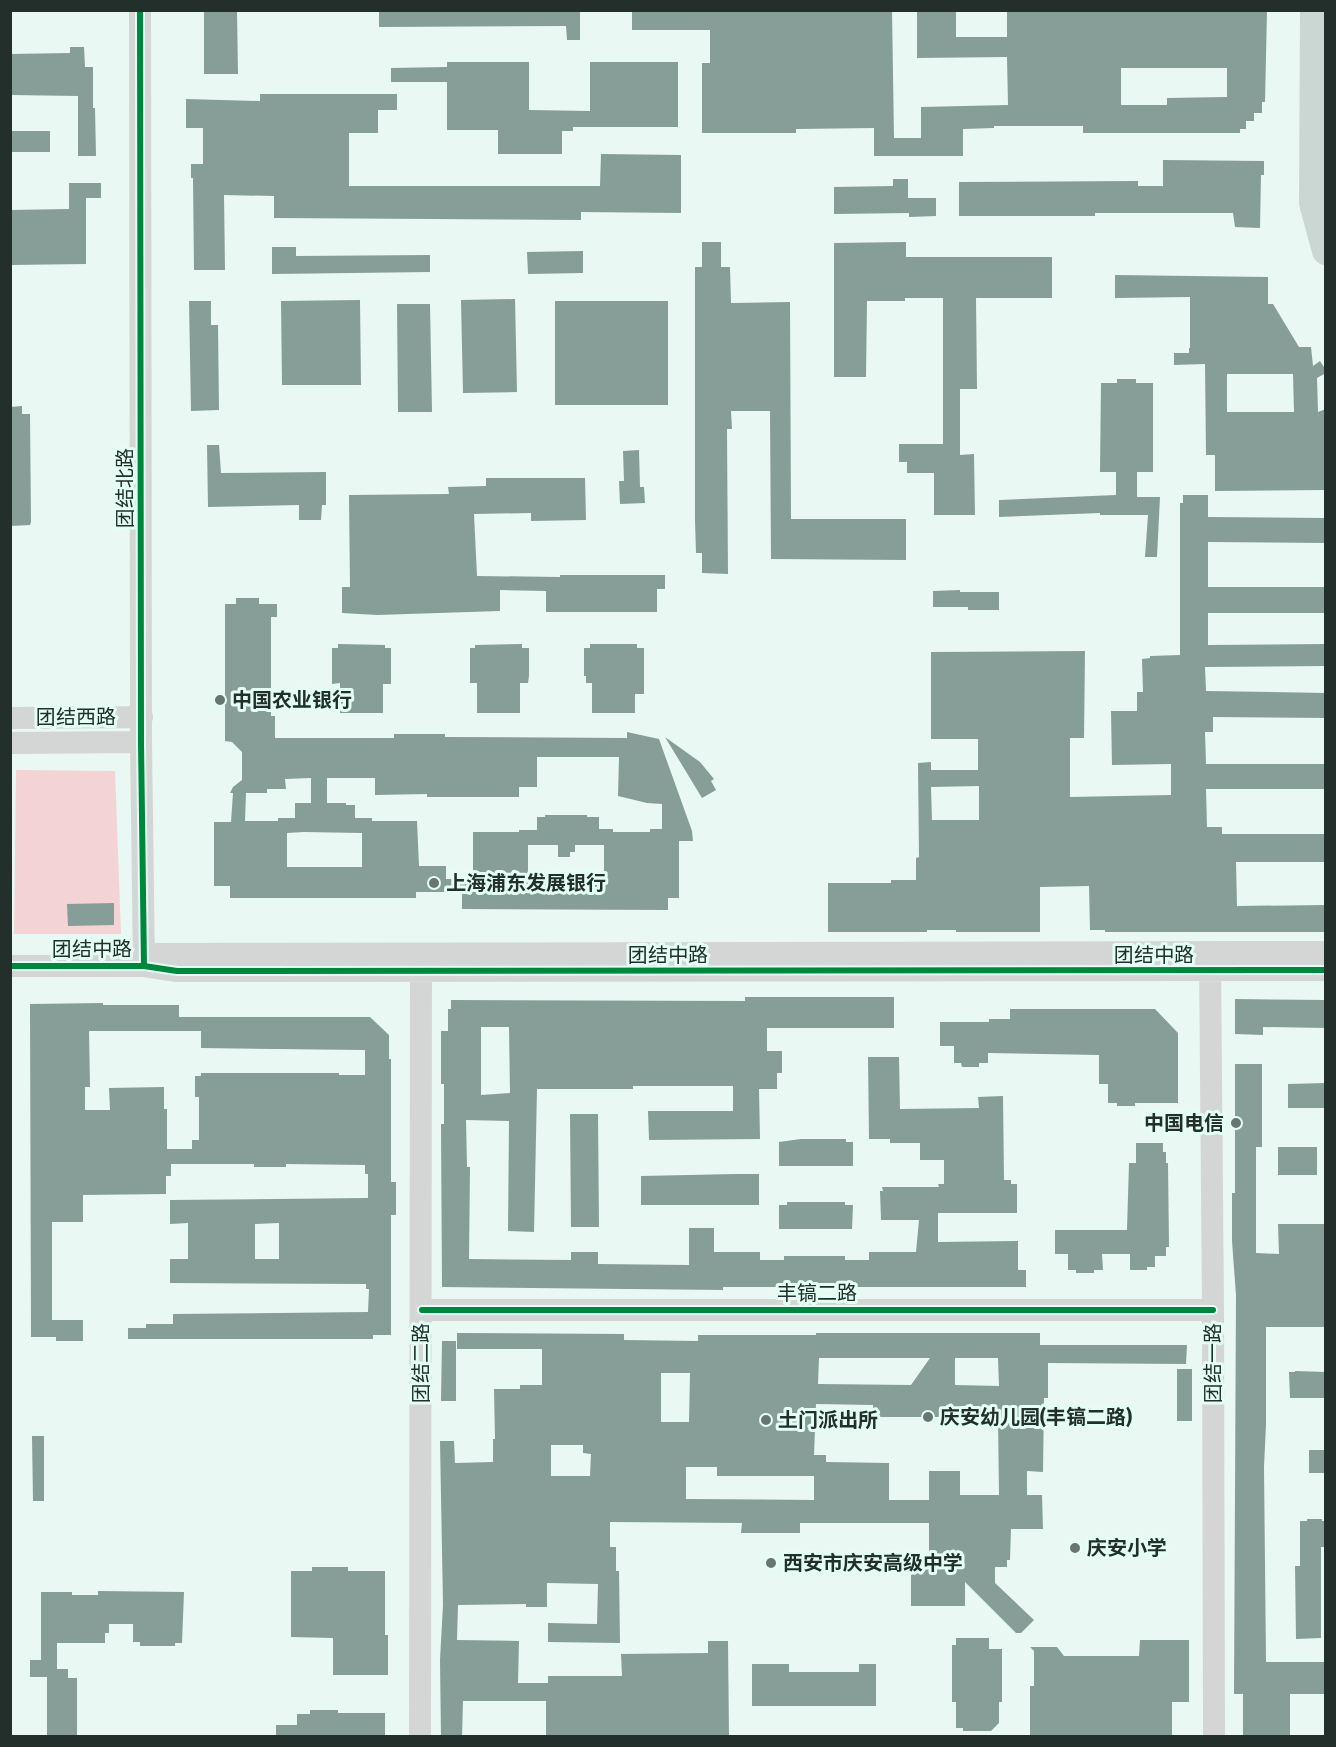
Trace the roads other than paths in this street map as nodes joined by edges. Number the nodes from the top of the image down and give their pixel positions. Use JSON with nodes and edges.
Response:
{"nodes":[{"id":1,"x":140,"y":10,"type":"edge"},
{"id":2,"x":1314,"y":10,"type":"edge"},
{"id":3,"x":1326,"y":250,"type":"edge"},
{"id":4,"x":142,"y":717,"type":"junction"},
{"id":5,"x":10,"y":718,"type":"edge"},
{"id":6,"x":141,"y":742,"type":"junction"},
{"id":7,"x":10,"y":743,"type":"edge"},
{"id":8,"x":1326,"y":952,"type":"edge"},
{"id":9,"x":10,"y":954,"type":"edge"},
{"id":10,"x":144,"y":960,"type":"junction"},
{"id":11,"x":421,"y":962,"type":"junction"},
{"id":12,"x":1210,"y":962,"type":"junction"},
{"id":13,"x":10,"y":966,"type":"edge"},
{"id":14,"x":1326,"y":970,"type":"edge"},
{"id":15,"x":422,"y":1310,"type":"junction"},
{"id":16,"x":1213,"y":1310,"type":"junction"},
{"id":17,"x":420,"y":1737,"type":"edge"},
{"id":18,"x":1214,"y":1737,"type":"edge"}],
"edges":[{"from":1,"to":4,"type":"street","name":"团结北路"},
{"from":2,"to":3,"type":"main road"},
{"from":4,"to":5,"type":"street","name":"团结西路"},
{"from":4,"to":6,"type":"street","name":"团结北路"},
{"from":6,"to":7,"type":"street","name":"团结西路"},
{"from":6,"to":10,"type":"street","name":"团结北路"},
{"from":8,"to":12,"type":"street","name":"团结中路"},
{"from":9,"to":10,"type":"street","name":"团结中路"},
{"from":10,"to":11,"type":"street","name":"团结中路"},
{"from":10,"to":13,"type":"street","name":"团结中路"},
{"from":11,"to":12,"type":"street","name":"团结中路"},
{"from":11,"to":15,"type":"street","name":"团结二路"},
{"from":12,"to":14,"type":"street","name":"团结中路"},
{"from":12,"to":16,"type":"street","name":"团结一路"},
{"from":15,"to":16,"type":"street","name":"丰镐二路"},
{"from":15,"to":17,"type":"street","name":"团结二路"},
{"from":16,"to":18,"type":"street","name":"团结一路"}]}
